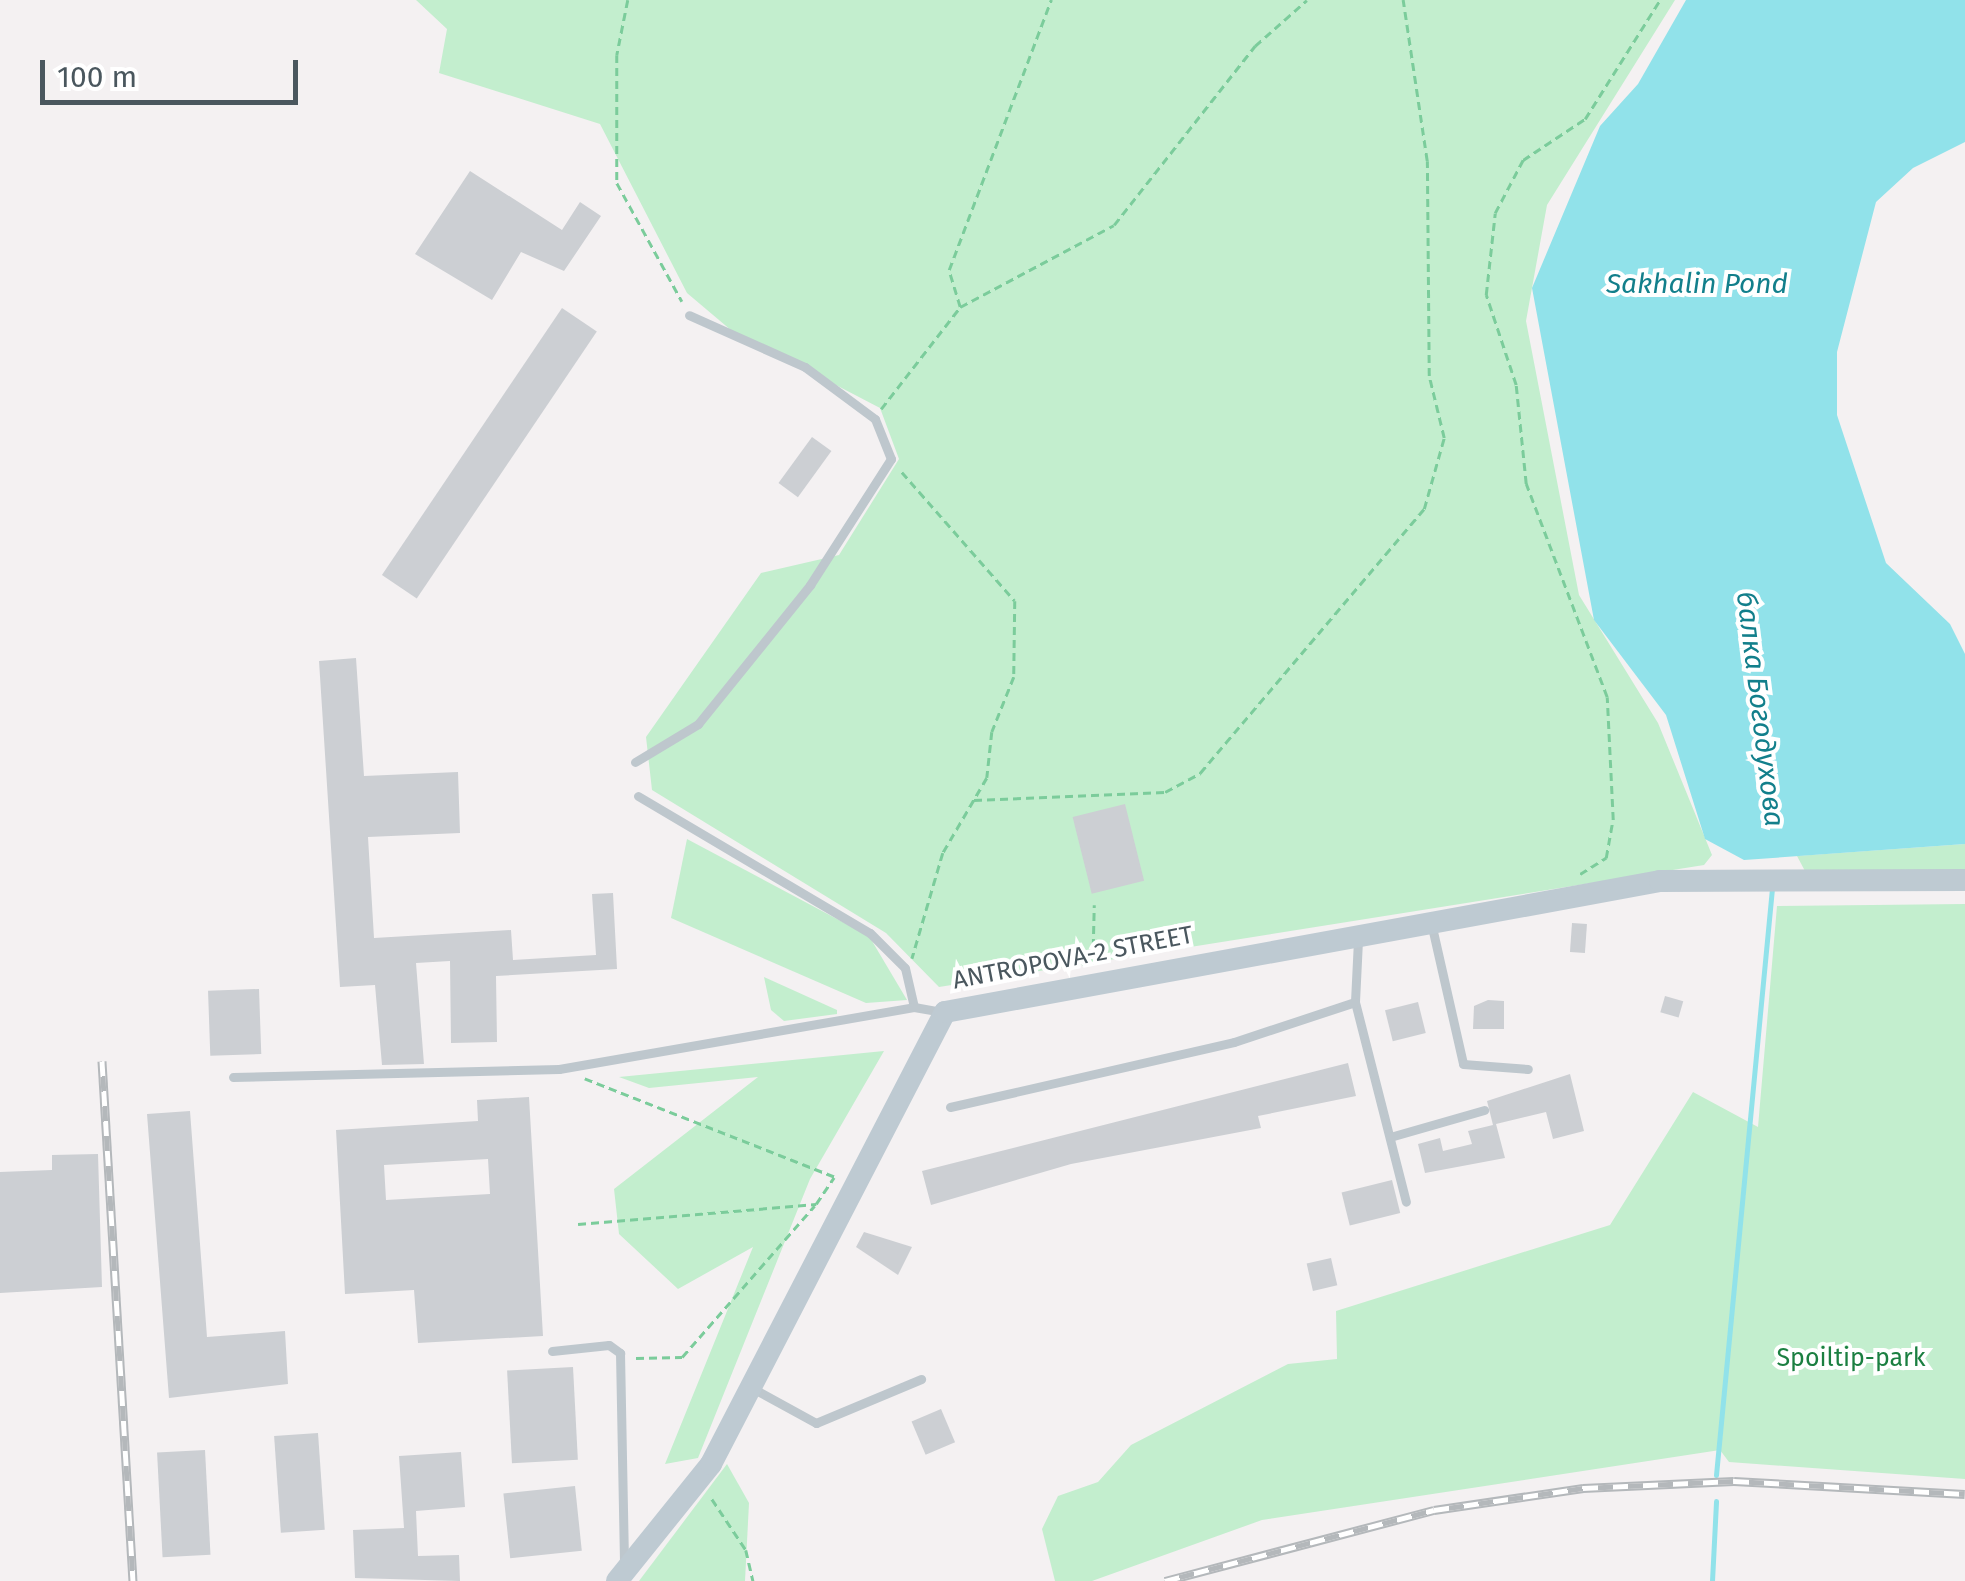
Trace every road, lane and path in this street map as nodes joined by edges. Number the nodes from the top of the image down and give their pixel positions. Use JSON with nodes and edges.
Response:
{"nodes":[{"id":1,"x":628,"y":0,"type":"edge"},
{"id":2,"x":1051,"y":0,"type":"edge"},
{"id":3,"x":1307,"y":0,"type":"edge"},
{"id":4,"x":1404,"y":0,"type":"edge"},
{"id":5,"x":1660,"y":0,"type":"edge"},
{"id":6,"x":960,"y":307,"type":"junction"},
{"id":7,"x":689,"y":315,"type":"joint"},
{"id":8,"x":875,"y":419,"type":"junction"},
{"id":9,"x":891,"y":459,"type":"junction"},
{"id":10,"x":635,"y":762,"type":"dead end"},
{"id":11,"x":638,"y":796,"type":"dead end"},
{"id":12,"x":974,"y":800,"type":"junction"},
{"id":13,"x":1965,"y":880,"type":"edge"},
{"id":14,"x":1578,"y":894,"type":"junction"},
{"id":15,"x":1094,"y":905,"type":"dead end"},
{"id":16,"x":1430,"y":920,"type":"junction"},
{"id":17,"x":1358,"y":932,"type":"junction"},
{"id":18,"x":905,"y":968,"type":"junction"},
{"id":19,"x":1072,"y":984,"type":"junction"},
{"id":20,"x":1355,"y":1002,"type":"junction"},
{"id":21,"x":914,"y":1007,"type":"junction"},
{"id":22,"x":944,"y":1012,"type":"junction"},
{"id":23,"x":559,"y":1069,"type":"junction"},
{"id":24,"x":1528,"y":1069,"type":"dead end"},
{"id":25,"x":233,"y":1076,"type":"dead end"},
{"id":26,"x":950,"y":1107,"type":"dead end"},
{"id":27,"x":1484,"y":1110,"type":"dead end"},
{"id":28,"x":1390,"y":1137,"type":"junction"},
{"id":29,"x":1406,"y":1202,"type":"dead end"},
{"id":30,"x":816,"y":1204,"type":"junction"},
{"id":31,"x":578,"y":1224,"type":"dead end"},
{"id":32,"x":552,"y":1352,"type":"dead end"},
{"id":33,"x":620,"y":1359,"type":"junction"},
{"id":34,"x":922,"y":1379,"type":"dead end"},
{"id":35,"x":754,"y":1389,"type":"junction"},
{"id":36,"x":699,"y":1479,"type":"junction"},
{"id":37,"x":620,"y":1577,"type":"edge"},
{"id":38,"x":754,"y":1581,"type":"edge"}],
"edges":[{"from":1,"to":7,"type":"path"},
{"from":2,"to":6,"type":"path"},
{"from":3,"to":6,"type":"path"},
{"from":4,"to":12,"type":"path"},
{"from":5,"to":14,"type":"path"},
{"from":6,"to":8,"type":"path"},
{"from":7,"to":8,"type":"lane"},
{"from":8,"to":9,"type":"lane"},
{"from":9,"to":10,"type":"lane"},
{"from":9,"to":12,"type":"path"},
{"from":11,"to":18,"type":"lane"},
{"from":12,"to":18,"type":"path"},
{"from":13,"to":14,"type":"street","name":"ANTROPOVA-2 STREET"},
{"from":14,"to":16,"type":"street","name":"ANTROPOVA-2 STREET"},
{"from":15,"to":19,"type":"path"},
{"from":16,"to":17,"type":"street","name":"ANTROPOVA-2 STREET"},
{"from":16,"to":24,"type":"lane"},
{"from":17,"to":19,"type":"street","name":"ANTROPOVA-2 STREET"},
{"from":17,"to":20,"type":"lane"},
{"from":18,"to":21,"type":"lane"},
{"from":19,"to":22,"type":"street","name":"ANTROPOVA-2 STREET"},
{"from":20,"to":26,"type":"lane"},
{"from":20,"to":28,"type":"lane"},
{"from":21,"to":22,"type":"lane"},
{"from":21,"to":23,"type":"lane"},
{"from":22,"to":35,"type":"street","name":"ANTROPOVA-2 STREET"},
{"from":23,"to":25,"type":"lane"},
{"from":23,"to":30,"type":"path"},
{"from":27,"to":28,"type":"lane"},
{"from":28,"to":29,"type":"lane"},
{"from":30,"to":31,"type":"path"},
{"from":30,"to":33,"type":"path"},
{"from":32,"to":33,"type":"lane"},
{"from":33,"to":37,"type":"lane"},
{"from":34,"to":35,"type":"lane"},
{"from":35,"to":36,"type":"street","name":"ANTROPOVA-2 STREET"},
{"from":36,"to":37,"type":"street","name":"ANTROPOVA-2 STREET"},
{"from":36,"to":38,"type":"path"}]}
